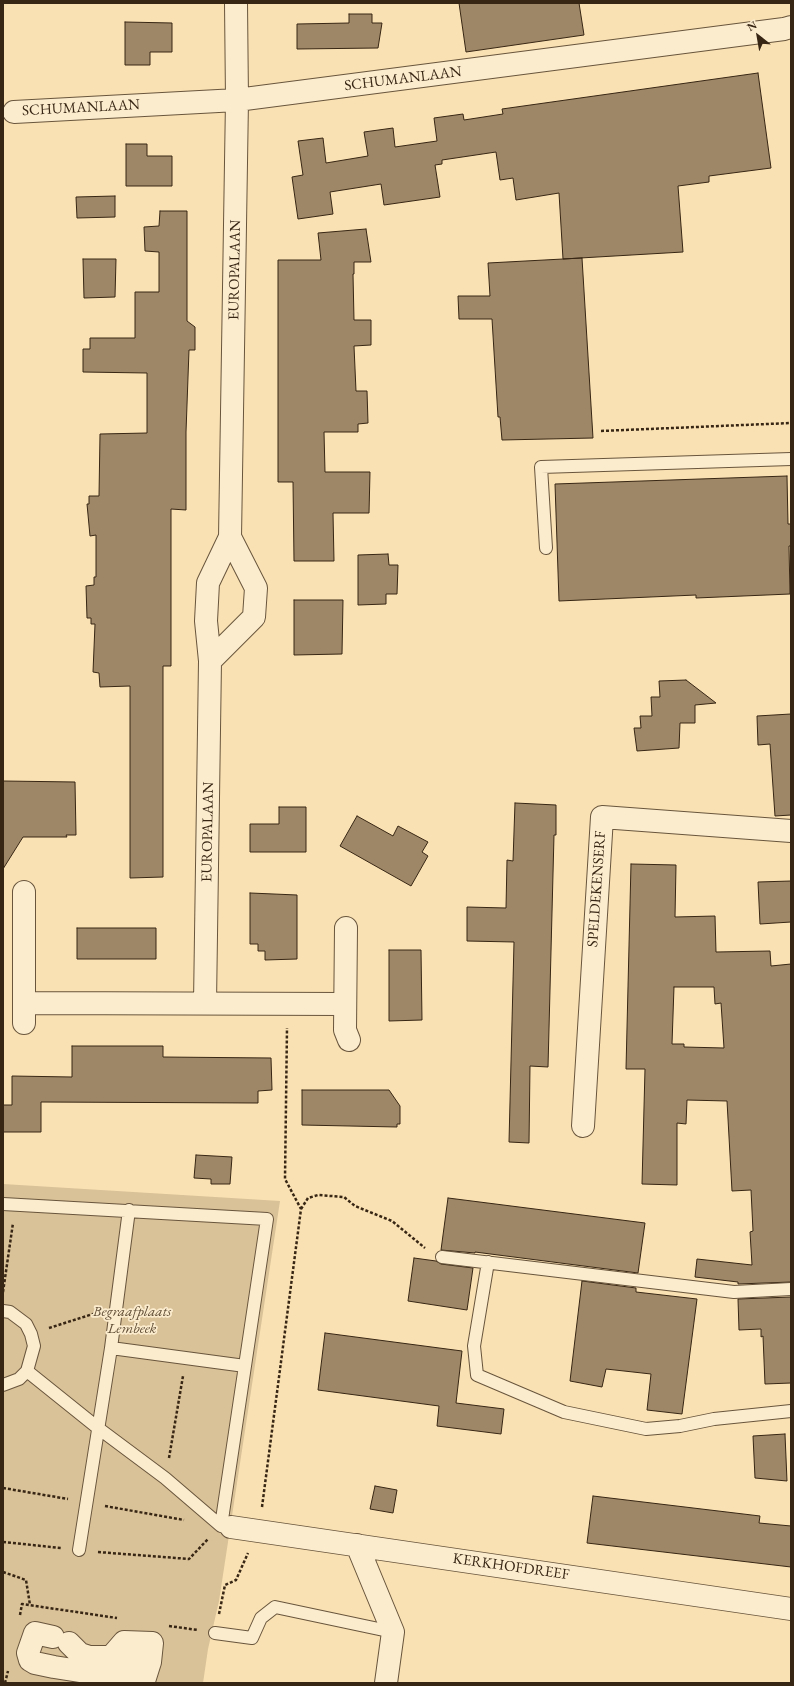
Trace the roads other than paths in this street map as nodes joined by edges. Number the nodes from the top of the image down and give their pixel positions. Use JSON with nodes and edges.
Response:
{"nodes":[{"id":1,"x":236,"y":3,"type":"edge"},
{"id":2,"x":791,"y":27,"type":"edge"},
{"id":3,"x":237,"y":100,"type":"junction"},
{"id":4,"x":14,"y":112,"type":"dead end"},
{"id":5,"x":791,"y":459,"type":"edge"},
{"id":6,"x":230,"y":537,"type":"junction"},
{"id":7,"x":546,"y":548,"type":"dead end"},
{"id":8,"x":210,"y":661,"type":"junction"},
{"id":9,"x":791,"y":831,"type":"edge"},
{"id":10,"x":24,"y":892,"type":"dead end"},
{"id":11,"x":346,"y":928,"type":"dead end"},
{"id":12,"x":205,"y":1003,"type":"junction"},
{"id":13,"x":345,"y":1004,"type":"junction"},
{"id":14,"x":348,"y":1040,"type":"dead end"},
{"id":15,"x":582,"y":1126,"type":"dead end"},
{"id":16,"x":9,"y":1205,"type":"edge"},
{"id":17,"x":129,"y":1210,"type":"junction"},
{"id":18,"x":442,"y":1257,"type":"road end"},
{"id":19,"x":488,"y":1262,"type":"junction"},
{"id":20,"x":791,"y":1289,"type":"edge"},
{"id":21,"x":3,"y":1311,"type":"edge"},
{"id":22,"x":110,"y":1348,"type":"junction"},
{"id":23,"x":245,"y":1366,"type":"junction"},
{"id":24,"x":26,"y":1370,"type":"junction"},
{"id":25,"x":3,"y":1385,"type":"edge"},
{"id":26,"x":791,"y":1411,"type":"edge"},
{"id":27,"x":98,"y":1428,"type":"junction"},
{"id":28,"x":221,"y":1526,"type":"junction"},
{"id":29,"x":357,"y":1545,"type":"junction"},
{"id":30,"x":80,"y":1550,"type":"road end"},
{"id":31,"x":791,"y":1609,"type":"edge"},
{"id":32,"x":393,"y":1632,"type":"junction"},
{"id":33,"x":215,"y":1633,"type":"road end"},
{"id":34,"x":88,"y":1665,"type":"junction"},
{"id":35,"x":386,"y":1683,"type":"edge"}],
"edges":[{"from":1,"to":3,"type":"street","name":"EUROPALAAN"},
{"from":2,"to":3,"type":"street","name":"SCHUMANLAAN"},
{"from":3,"to":4,"type":"street","name":"SCHUMANLAAN"},
{"from":3,"to":6,"type":"street","name":"EUROPALAAN"},
{"from":5,"to":7,"type":"lane"},
{"from":6,"to":8,"type":"street","name":"EUROPALAAN"},
{"from":6,"to":8,"type":"street","name":"EUROPALAAN"},
{"from":8,"to":12,"type":"street","name":"EUROPALAAN"},
{"from":9,"to":15,"type":"street","name":"SPELDEKENSERF"},
{"from":10,"to":12,"type":"street"},
{"from":11,"to":13,"type":"street"},
{"from":12,"to":13,"type":"street"},
{"from":13,"to":14,"type":"street"},
{"from":16,"to":17,"type":"lane"},
{"from":17,"to":22,"type":"lane"},
{"from":17,"to":23,"type":"lane"},
{"from":18,"to":19,"type":"lane"},
{"from":19,"to":20,"type":"lane"},
{"from":19,"to":26,"type":"lane"},
{"from":21,"to":24,"type":"lane"},
{"from":22,"to":23,"type":"lane"},
{"from":22,"to":27,"type":"lane"},
{"from":23,"to":28,"type":"lane"},
{"from":24,"to":25,"type":"lane"},
{"from":24,"to":27,"type":"lane"},
{"from":27,"to":28,"type":"lane"},
{"from":27,"to":30,"type":"lane"},
{"from":28,"to":29,"type":"street","name":"KERKHOFDREEF"},
{"from":29,"to":31,"type":"street","name":"KERKHOFDREEF"},
{"from":29,"to":32,"type":"street"},
{"from":32,"to":33,"type":"lane"},
{"from":32,"to":35,"type":"street"},
{"from":34,"to":34,"type":"street"},
{"from":34,"to":34,"type":"street"}]}
